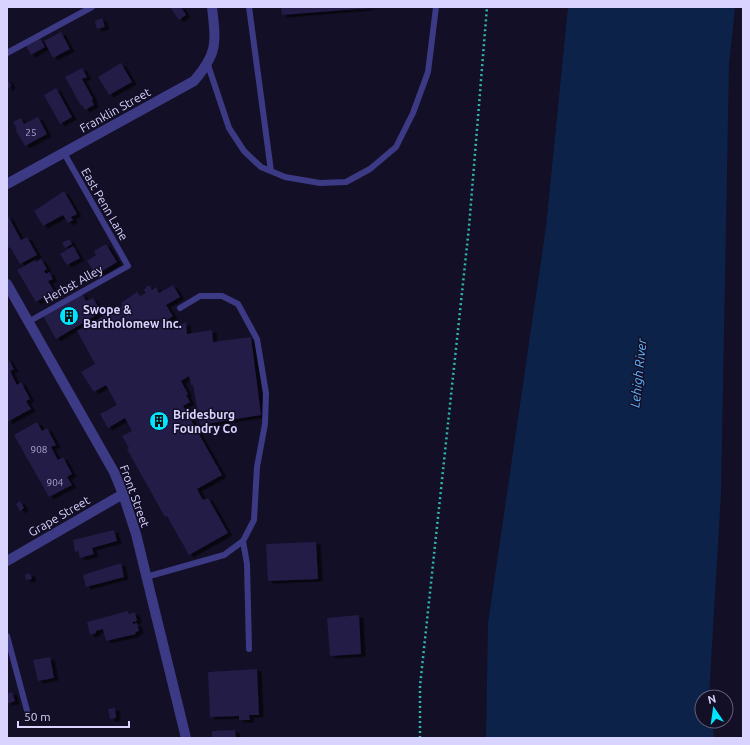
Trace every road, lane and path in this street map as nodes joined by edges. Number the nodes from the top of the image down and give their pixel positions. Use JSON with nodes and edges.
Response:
{"nodes":[{"id":1,"x":92,"y":7,"type":"edge"},
{"id":2,"x":212,"y":7,"type":"edge"},
{"id":3,"x":249,"y":7,"type":"edge"},
{"id":4,"x":436,"y":7,"type":"edge"},
{"id":5,"x":487,"y":7,"type":"edge"},
{"id":6,"x":7,"y":53,"type":"edge"},
{"id":7,"x":208,"y":65,"type":"junction"},
{"id":8,"x":64,"y":153,"type":"junction"},
{"id":9,"x":271,"y":171,"type":"junction"},
{"id":10,"x":7,"y":184,"type":"edge"},
{"id":11,"x":128,"y":266,"type":"joint"},
{"id":12,"x":7,"y":284,"type":"edge"},
{"id":13,"x":180,"y":308,"type":"dead end"},
{"id":14,"x":28,"y":322,"type":"junction"},
{"id":15,"x":123,"y":494,"type":"junction"},
{"id":16,"x":243,"y":541,"type":"junction"},
{"id":17,"x":7,"y":561,"type":"edge"},
{"id":18,"x":146,"y":577,"type":"junction"},
{"id":19,"x":7,"y":636,"type":"edge"},
{"id":20,"x":249,"y":649,"type":"dead end"},
{"id":21,"x":29,"y":718,"type":"dead end"},
{"id":22,"x":186,"y":738,"type":"edge"},
{"id":23,"x":420,"y":738,"type":"edge"}],
"edges":[{"from":1,"to":6,"type":"lane"},
{"from":2,"to":7,"type":"street","name":"Franklin Street"},
{"from":3,"to":9,"type":"lane"},
{"from":4,"to":9,"type":"lane"},
{"from":5,"to":23,"type":"path"},
{"from":7,"to":8,"type":"street","name":"Franklin Street"},
{"from":7,"to":9,"type":"lane"},
{"from":8,"to":10,"type":"street","name":"Franklin Street"},
{"from":8,"to":11,"type":"lane","name":"East Penn Lane"},
{"from":11,"to":14,"type":"lane","name":"Herbst Alley"},
{"from":12,"to":14,"type":"street","name":"Front Street"},
{"from":13,"to":16,"type":"lane"},
{"from":14,"to":15,"type":"street","name":"Front Street"},
{"from":15,"to":17,"type":"street","name":"Grape Street"},
{"from":15,"to":18,"type":"street","name":"Front Street"},
{"from":16,"to":18,"type":"lane"},
{"from":16,"to":20,"type":"lane"},
{"from":18,"to":22,"type":"street","name":"Front Street"},
{"from":19,"to":21,"type":"lane"}]}
